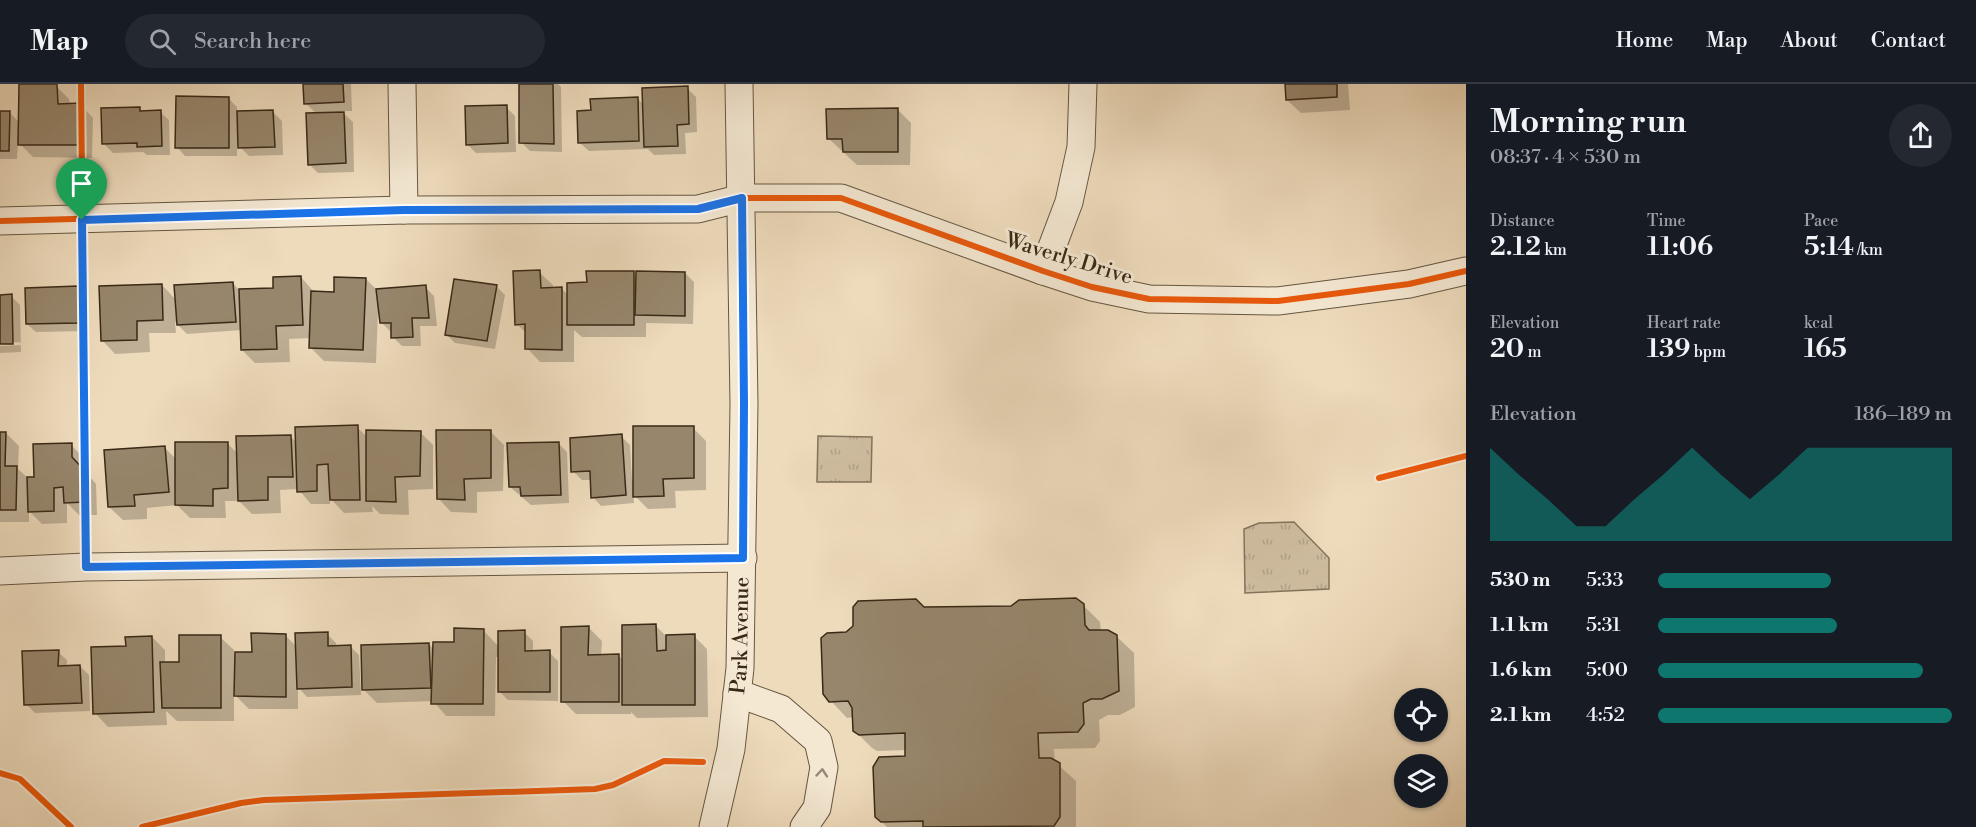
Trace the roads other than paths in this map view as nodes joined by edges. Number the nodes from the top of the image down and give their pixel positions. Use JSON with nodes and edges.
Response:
{"nodes":[{"id":1,"x":402,"y":84,"type":"edge"},
{"id":2,"x":739,"y":84,"type":"edge"},
{"id":3,"x":1083,"y":84,"type":"edge"},
{"id":4,"x":742,"y":198,"type":"junction"},
{"id":5,"x":404,"y":210,"type":"junction"},
{"id":6,"x":0,"y":221,"type":"edge"},
{"id":7,"x":1043,"y":271,"type":"junction"},
{"id":8,"x":1466,"y":271,"type":"edge"},
{"id":9,"x":743,"y":558,"type":"junction"},
{"id":10,"x":0,"y":571,"type":"edge"},
{"id":11,"x":737,"y":693,"type":"junction"},
{"id":12,"x":713,"y":827,"type":"edge"},
{"id":13,"x":804,"y":827,"type":"edge"}],
"edges":[{"from":1,"to":5,"type":"street"},
{"from":2,"to":4,"type":"street","name":"Park Avenue"},
{"from":3,"to":7,"type":"street"},
{"from":4,"to":5,"type":"street","name":"Waverly Drive"},
{"from":4,"to":7,"type":"street","name":"Waverly Drive"},
{"from":4,"to":9,"type":"street","name":"Park Avenue"},
{"from":5,"to":6,"type":"street","name":"Waverly Drive"},
{"from":7,"to":8,"type":"street","name":"Waverly Drive"},
{"from":9,"to":10,"type":"street"},
{"from":9,"to":11,"type":"street","name":"Park Avenue"},
{"from":11,"to":12,"type":"street","name":"Park Avenue"},
{"from":13,"to":11,"type":"street","one_way":true}]}
